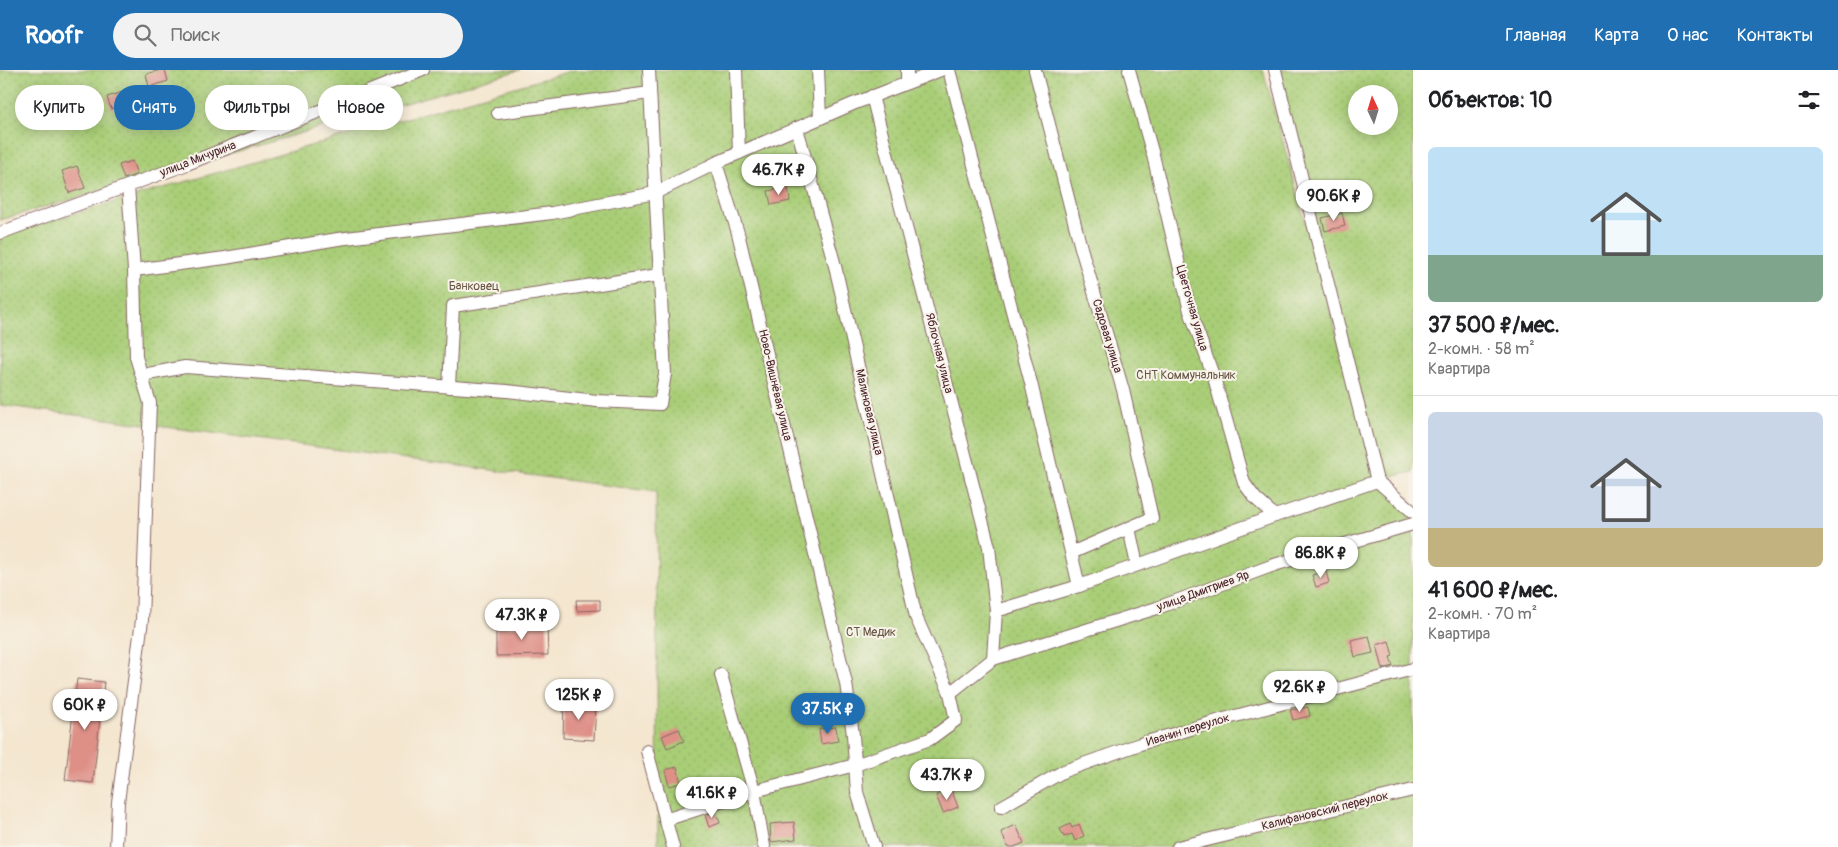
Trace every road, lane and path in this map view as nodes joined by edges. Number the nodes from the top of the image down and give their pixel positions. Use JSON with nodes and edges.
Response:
{"nodes":[{"id":1,"x":423,"y":70,"type":"edge"},
{"id":2,"x":649,"y":70,"type":"edge"},
{"id":3,"x":736,"y":70,"type":"edge"},
{"id":4,"x":818,"y":70,"type":"edge"},
{"id":5,"x":941,"y":70,"type":"edge"},
{"id":6,"x":949,"y":70,"type":"edge"},
{"id":7,"x":1035,"y":70,"type":"edge"},
{"id":8,"x":1128,"y":70,"type":"edge"},
{"id":9,"x":1275,"y":70,"type":"edge"},
{"id":10,"x":907,"y":76,"type":"edge"},
{"id":11,"x":650,"y":93,"type":"junction"},
{"id":12,"x":872,"y":96,"type":"junction"},
{"id":13,"x":498,"y":113,"type":"dead end"},
{"id":14,"x":820,"y":118,"type":"junction"},
{"id":15,"x":797,"y":128,"type":"junction"},
{"id":16,"x":739,"y":153,"type":"junction"},
{"id":17,"x":716,"y":163,"type":"junction"},
{"id":18,"x":128,"y":186,"type":"junction"},
{"id":19,"x":655,"y":193,"type":"junction"},
{"id":20,"x":0,"y":233,"type":"edge"},
{"id":21,"x":134,"y":270,"type":"junction"},
{"id":22,"x":660,"y":275,"type":"junction"},
{"id":23,"x":143,"y":375,"type":"junction"},
{"id":24,"x":449,"y":387,"type":"junction"},
{"id":25,"x":1377,"y":481,"type":"junction"},
{"id":26,"x":1413,"y":512,"type":"edge"},
{"id":27,"x":1275,"y":516,"type":"junction"},
{"id":28,"x":1413,"y":524,"type":"edge"},
{"id":29,"x":1129,"y":528,"type":"junction"},
{"id":30,"x":1071,"y":553,"type":"junction"},
{"id":31,"x":1137,"y":565,"type":"junction"},
{"id":32,"x":1079,"y":586,"type":"junction"},
{"id":33,"x":996,"y":611,"type":"junction"},
{"id":34,"x":993,"y":658,"type":"junction"},
{"id":35,"x":1413,"y":668,"type":"edge"},
{"id":36,"x":721,"y":675,"type":"dead end"},
{"id":37,"x":950,"y":693,"type":"junction"},
{"id":38,"x":647,"y":751,"type":"dead end"},
{"id":39,"x":855,"y":765,"type":"junction"},
{"id":40,"x":1413,"y":790,"type":"edge"},
{"id":41,"x":754,"y":791,"type":"junction"},
{"id":42,"x":1001,"y":807,"type":"dead end"},
{"id":43,"x":665,"y":820,"type":"junction"},
{"id":44,"x":764,"y":846,"type":"dead end"},
{"id":45,"x":116,"y":847,"type":"edge"},
{"id":46,"x":673,"y":847,"type":"edge"},
{"id":47,"x":874,"y":847,"type":"edge"},
{"id":48,"x":1178,"y":847,"type":"edge"}],
"edges":[{"from":1,"to":18,"type":"street","name":"улица Мичурина"},
{"from":2,"to":11,"type":"street"},
{"from":3,"to":16,"type":"street"},
{"from":4,"to":14,"type":"street"},
{"from":5,"to":10,"type":"street"},
{"from":6,"to":30,"type":"street"},
{"from":7,"to":29,"type":"street","name":"Садовая улица"},
{"from":8,"to":27,"type":"street","name":"Цветочная улица"},
{"from":9,"to":25,"type":"street"},
{"from":10,"to":12,"type":"street"},
{"from":11,"to":13,"type":"street"},
{"from":11,"to":19,"type":"street"},
{"from":12,"to":14,"type":"street"},
{"from":12,"to":33,"type":"street","name":"Яблочная улица"},
{"from":14,"to":15,"type":"street"},
{"from":15,"to":16,"type":"street"},
{"from":15,"to":37,"type":"street","name":"Малиновая улица"},
{"from":16,"to":17,"type":"street"},
{"from":17,"to":19,"type":"street"},
{"from":17,"to":39,"type":"street","name":"Ново-Вишнёвая улица"},
{"from":18,"to":20,"type":"street","name":"улица Мичурина"},
{"from":18,"to":21,"type":"street"},
{"from":19,"to":21,"type":"street"},
{"from":19,"to":22,"type":"street"},
{"from":21,"to":23,"type":"street"},
{"from":22,"to":24,"type":"street"},
{"from":22,"to":24,"type":"street"},
{"from":23,"to":24,"type":"street"},
{"from":23,"to":45,"type":"street"},
{"from":25,"to":26,"type":"street"},
{"from":25,"to":27,"type":"street"},
{"from":27,"to":31,"type":"street"},
{"from":28,"to":34,"type":"street","name":"улица Дмитриев Яр"},
{"from":29,"to":30,"type":"street","name":"Садовая улица"},
{"from":29,"to":31,"type":"street"},
{"from":30,"to":32,"type":"street"},
{"from":31,"to":32,"type":"street"},
{"from":32,"to":33,"type":"street"},
{"from":33,"to":34,"type":"street"},
{"from":34,"to":37,"type":"street","name":"улица Дмитриев Яр"},
{"from":35,"to":42,"type":"street","name":"Иванин переулок"},
{"from":36,"to":41,"type":"street"},
{"from":37,"to":39,"type":"street"},
{"from":38,"to":43,"type":"street"},
{"from":39,"to":41,"type":"street"},
{"from":39,"to":47,"type":"street","name":"Ново-Вишнёвая улица"},
{"from":40,"to":48,"type":"street","name":"Калифановский переулок"},
{"from":41,"to":43,"type":"street"},
{"from":41,"to":44,"type":"street"},
{"from":43,"to":46,"type":"street"}]}
